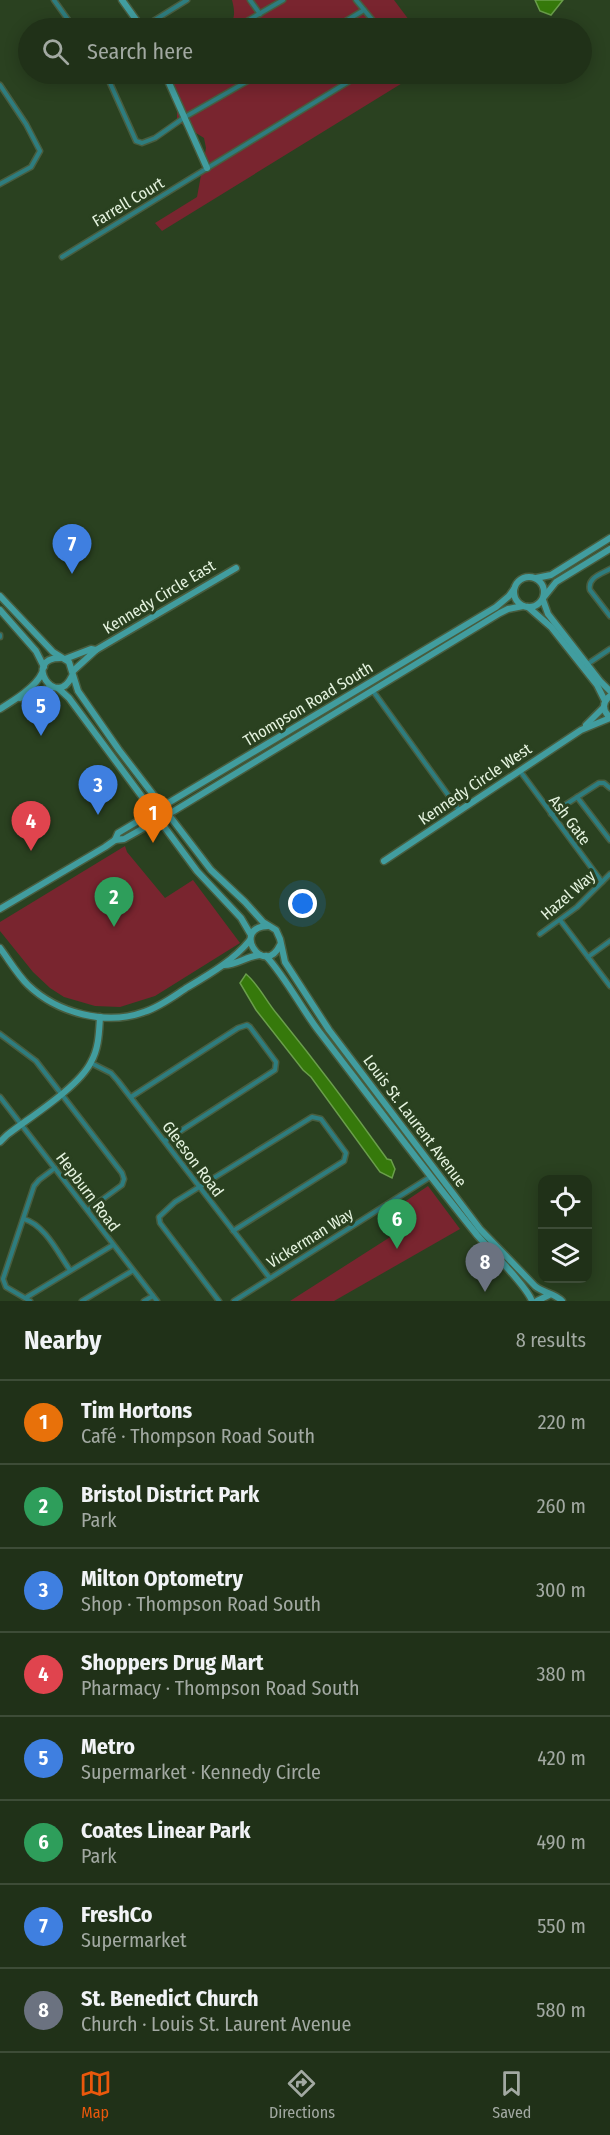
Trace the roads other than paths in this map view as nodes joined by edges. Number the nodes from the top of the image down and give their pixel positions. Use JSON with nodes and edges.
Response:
{"nodes":[{"id":1,"x":54,"y":0,"type":"edge"},
{"id":2,"x":122,"y":0,"type":"edge"},
{"id":3,"x":188,"y":0,"type":"edge"},
{"id":4,"x":250,"y":0,"type":"edge"},
{"id":5,"x":283,"y":0,"type":"edge"},
{"id":6,"x":356,"y":0,"type":"edge"},
{"id":7,"x":364,"y":10,"type":"junction"},
{"id":8,"x":260,"y":14,"type":"junction"},
{"id":9,"x":67,"y":18,"type":"edge"},
{"id":10,"x":135,"y":18,"type":"edge"},
{"id":11,"x":158,"y":18,"type":"edge"},
{"id":12,"x":253,"y":18,"type":"edge"},
{"id":13,"x":351,"y":18,"type":"edge"},
{"id":14,"x":371,"y":18,"type":"edge"},
{"id":15,"x":110,"y":84,"type":"edge"},
{"id":16,"x":170,"y":84,"type":"edge"},
{"id":17,"x":243,"y":84,"type":"edge"},
{"id":18,"x":345,"y":84,"type":"edge"},
{"id":19,"x":0,"y":85,"type":"edge"},
{"id":20,"x":185,"y":117,"type":"junction"},
{"id":21,"x":207,"y":168,"type":"junction"},
{"id":22,"x":0,"y":183,"type":"edge"},
{"id":23,"x":62,"y":257,"type":"dead end"},
{"id":24,"x":610,"y":538,"type":"edge"},
{"id":25,"x":610,"y":549,"type":"edge"},
{"id":26,"x":236,"y":568,"type":"dead end"},
{"id":27,"x":610,"y":568,"type":"edge"},
{"id":28,"x":535,"y":578,"type":"junction"},
{"id":29,"x":514,"y":589,"type":"junction"},
{"id":30,"x":0,"y":596,"type":"edge"},
{"id":31,"x":544,"y":598,"type":"junction"},
{"id":32,"x":525,"y":607,"type":"junction"},
{"id":33,"x":0,"y":610,"type":"edge"},
{"id":34,"x":610,"y":616,"type":"edge"},
{"id":35,"x":610,"y":649,"type":"edge"},
{"id":36,"x":96,"y":650,"type":"junction"},
{"id":37,"x":62,"y":658,"type":"junction"},
{"id":38,"x":584,"y":666,"type":"junction"},
{"id":39,"x":43,"y":669,"type":"junction"},
{"id":40,"x":73,"y":673,"type":"junction"},
{"id":41,"x":56,"y":687,"type":"junction"},
{"id":42,"x":373,"y":691,"type":"junction"},
{"id":43,"x":610,"y":691,"type":"edge"},
{"id":44,"x":19,"y":698,"type":"junction"},
{"id":45,"x":606,"y":702,"type":"edge"},
{"id":46,"x":0,"y":709,"type":"edge"},
{"id":47,"x":610,"y":717,"type":"edge"},
{"id":48,"x":581,"y":730,"type":"junction"},
{"id":49,"x":520,"y":771,"type":"junction"},
{"id":50,"x":610,"y":788,"type":"edge"},
{"id":51,"x":577,"y":797,"type":"junction"},
{"id":52,"x":163,"y":808,"type":"junction"},
{"id":53,"x":459,"y":811,"type":"junction"},
{"id":54,"x":153,"y":813,"type":"junction"},
{"id":55,"x":168,"y":814,"type":"junction"},
{"id":56,"x":551,"y":814,"type":"junction"},
{"id":57,"x":158,"y":820,"type":"junction"},
{"id":58,"x":115,"y":840,"type":"junction"},
{"id":59,"x":610,"y":840,"type":"edge"},
{"id":60,"x":384,"y":861,"type":"dead end"},
{"id":61,"x":610,"y":874,"type":"edge"},
{"id":62,"x":602,"y":882,"type":"junction"},
{"id":63,"x":1,"y":911,"type":"edge"},
{"id":64,"x":560,"y":920,"type":"junction"},
{"id":65,"x":268,"y":926,"type":"junction"},
{"id":66,"x":540,"y":934,"type":"dead end"},
{"id":67,"x":251,"y":938,"type":"junction"},
{"id":68,"x":610,"y":940,"type":"edge"},
{"id":69,"x":280,"y":944,"type":"junction"},
{"id":70,"x":0,"y":948,"type":"edge"},
{"id":71,"x":263,"y":956,"type":"junction"},
{"id":72,"x":588,"y":957,"type":"junction"},
{"id":73,"x":223,"y":965,"type":"junction"},
{"id":74,"x":610,"y":987,"type":"edge"},
{"id":75,"x":100,"y":1017,"type":"junction"},
{"id":76,"x":0,"y":1034,"type":"edge"},
{"id":77,"x":91,"y":1063,"type":"junction"},
{"id":78,"x":62,"y":1093,"type":"junction"},
{"id":79,"x":0,"y":1097,"type":"edge"},
{"id":80,"x":130,"y":1097,"type":"junction"},
{"id":81,"x":22,"y":1124,"type":"junction"},
{"id":82,"x":165,"y":1141,"type":"junction"},
{"id":83,"x":0,"y":1142,"type":"edge"},
{"id":84,"x":55,"y":1168,"type":"junction"},
{"id":85,"x":430,"y":1177,"type":"junction"},
{"id":86,"x":199,"y":1187,"type":"junction"},
{"id":87,"x":88,"y":1210,"type":"junction"},
{"id":88,"x":24,"y":1220,"type":"junction"},
{"id":89,"x":233,"y":1231,"type":"junction"},
{"id":90,"x":113,"y":1245,"type":"junction"},
{"id":91,"x":70,"y":1270,"type":"junction"},
{"id":92,"x":132,"y":1272,"type":"junction"},
{"id":93,"x":268,"y":1277,"type":"junction"},
{"id":94,"x":552,"y":1295,"type":"junction"},
{"id":95,"x":153,"y":1296,"type":"junction"},
{"id":96,"x":28,"y":1299,"type":"edge"},
{"id":97,"x":82,"y":1301,"type":"edge"},
{"id":98,"x":144,"y":1301,"type":"edge"},
{"id":99,"x":157,"y":1301,"type":"edge"},
{"id":100,"x":219,"y":1301,"type":"edge"},
{"id":101,"x":234,"y":1301,"type":"edge"},
{"id":102,"x":532,"y":1301,"type":"edge"},
{"id":103,"x":537,"y":1301,"type":"edge"},
{"id":104,"x":562,"y":1301,"type":"edge"}],
"edges":[{"from":1,"to":9,"type":"street"},
{"from":2,"to":10,"type":"main road"},
{"from":3,"to":11,"type":"street"},
{"from":4,"to":8,"type":"street"},
{"from":5,"to":8,"type":"street"},
{"from":6,"to":7,"type":"street"},
{"from":7,"to":13,"type":"street"},
{"from":7,"to":14,"type":"street"},
{"from":8,"to":12,"type":"street"},
{"from":15,"to":20,"type":"street"},
{"from":16,"to":20,"type":"main road"},
{"from":17,"to":20,"type":"street"},
{"from":18,"to":21,"type":"street","name":"Farrell Court"},
{"from":19,"to":22,"type":"street"},
{"from":20,"to":21,"type":"main road"},
{"from":21,"to":23,"type":"street","name":"Farrell Court"},
{"from":24,"to":28,"type":"main road"},
{"from":25,"to":31,"type":"main road"},
{"from":26,"to":36,"type":"main road","name":"Kennedy Circle East"},
{"from":27,"to":34,"type":"street"},
{"from":28,"to":29,"type":"main road"},
{"from":28,"to":31,"type":"main road"},
{"from":29,"to":32,"type":"main road"},
{"from":29,"to":52,"type":"main road","name":"Thompson Road South"},
{"from":30,"to":37,"type":"main road"},
{"from":31,"to":32,"type":"main road"},
{"from":31,"to":38,"type":"main road"},
{"from":32,"to":38,"type":"main road"},
{"from":32,"to":42,"type":"main road","name":"Thompson Road South"},
{"from":33,"to":39,"type":"main road"},
{"from":35,"to":38,"type":"street"},
{"from":36,"to":37,"type":"main road","name":"Kennedy Circle East"},
{"from":36,"to":40,"type":"main road","name":"Kennedy Circle East"},
{"from":37,"to":39,"type":"main road"},
{"from":37,"to":40,"type":"main road"},
{"from":38,"to":43,"type":"main road"},
{"from":38,"to":45,"type":"main road"},
{"from":39,"to":41,"type":"main road"},
{"from":39,"to":44,"type":"main road"},
{"from":40,"to":41,"type":"main road"},
{"from":40,"to":52,"type":"main road"},
{"from":41,"to":44,"type":"main road"},
{"from":41,"to":54,"type":"main road"},
{"from":42,"to":53,"type":"street"},
{"from":42,"to":55,"type":"main road","name":"Thompson Road South"},
{"from":44,"to":46,"type":"main road"},
{"from":45,"to":47,"type":"main road"},
{"from":45,"to":48,"type":"main road","name":"Kennedy Circle West"},
{"from":47,"to":48,"type":"main road","name":"Kennedy Circle West"},
{"from":48,"to":49,"type":"main road","name":"Kennedy Circle West"},
{"from":49,"to":53,"type":"main road","name":"Kennedy Circle West"},
{"from":49,"to":56,"type":"street","name":"Ash Gate"},
{"from":50,"to":51,"type":"street"},
{"from":51,"to":56,"type":"street"},
{"from":51,"to":59,"type":"street"},
{"from":52,"to":54,"type":"main road","name":"Thompson Road South"},
{"from":52,"to":55,"type":"main road"},
{"from":53,"to":60,"type":"main road","name":"Kennedy Circle West"},
{"from":54,"to":57,"type":"main road"},
{"from":54,"to":58,"type":"main road","name":"Thompson Road South"},
{"from":55,"to":57,"type":"main road","name":"Thompson Road South"},
{"from":55,"to":65,"type":"main road"},
{"from":56,"to":62,"type":"street","name":"Ash Gate"},
{"from":57,"to":58,"type":"main road","name":"Thompson Road South"},
{"from":57,"to":67,"type":"main road"},
{"from":58,"to":63,"type":"main road","name":"Thompson Road South"},
{"from":61,"to":62,"type":"street","name":"Hazel Way"},
{"from":62,"to":64,"type":"street","name":"Hazel Way"},
{"from":64,"to":66,"type":"street","name":"Hazel Way"},
{"from":64,"to":72,"type":"street"},
{"from":65,"to":67,"type":"main road"},
{"from":65,"to":69,"type":"main road"},
{"from":67,"to":71,"type":"main road"},
{"from":67,"to":73,"type":"main road"},
{"from":68,"to":72,"type":"street"},
{"from":69,"to":71,"type":"main road"},
{"from":69,"to":94,"type":"main road","name":"Louis St. Laurent Avenue"},
{"from":70,"to":75,"type":"main road"},
{"from":71,"to":73,"type":"main road"},
{"from":71,"to":85,"type":"main road","name":"Louis St. Laurent Avenue"},
{"from":72,"to":74,"type":"street"},
{"from":73,"to":75,"type":"main road"},
{"from":75,"to":77,"type":"main road"},
{"from":76,"to":78,"type":"street"},
{"from":77,"to":78,"type":"main road"},
{"from":77,"to":80,"type":"street","name":"Gleeson Road"},
{"from":78,"to":81,"type":"main road"},
{"from":78,"to":87,"type":"street"},
{"from":79,"to":81,"type":"street","name":"Hepburn Road"},
{"from":80,"to":82,"type":"street","name":"Gleeson Road"},
{"from":80,"to":82,"type":"street"},
{"from":81,"to":83,"type":"main road"},
{"from":81,"to":84,"type":"street","name":"Hepburn Road"},
{"from":82,"to":86,"type":"street","name":"Gleeson Road"},
{"from":84,"to":87,"type":"street","name":"Hepburn Road"},
{"from":84,"to":88,"type":"street"},
{"from":85,"to":93,"type":"street","name":"Vickerman Way"},
{"from":85,"to":102,"type":"main road","name":"Louis St. Laurent Avenue"},
{"from":86,"to":89,"type":"street","name":"Gleeson Road"},
{"from":86,"to":89,"type":"street"},
{"from":86,"to":100,"type":"street"},
{"from":87,"to":90,"type":"street","name":"Hepburn Road"},
{"from":88,"to":91,"type":"street"},
{"from":88,"to":96,"type":"street"},
{"from":89,"to":93,"type":"street","name":"Gleeson Road"},
{"from":90,"to":91,"type":"street"},
{"from":90,"to":92,"type":"street","name":"Hepburn Road"},
{"from":91,"to":96,"type":"street"},
{"from":92,"to":95,"type":"street","name":"Hepburn Road"},
{"from":92,"to":97,"type":"street"},
{"from":93,"to":101,"type":"street","name":"Vickerman Way"},
{"from":94,"to":103,"type":"main road"},
{"from":94,"to":104,"type":"main road","name":"Louis St. Laurent Avenue"},
{"from":95,"to":98,"type":"street"},
{"from":95,"to":99,"type":"street","name":"Hepburn Road"}]}
